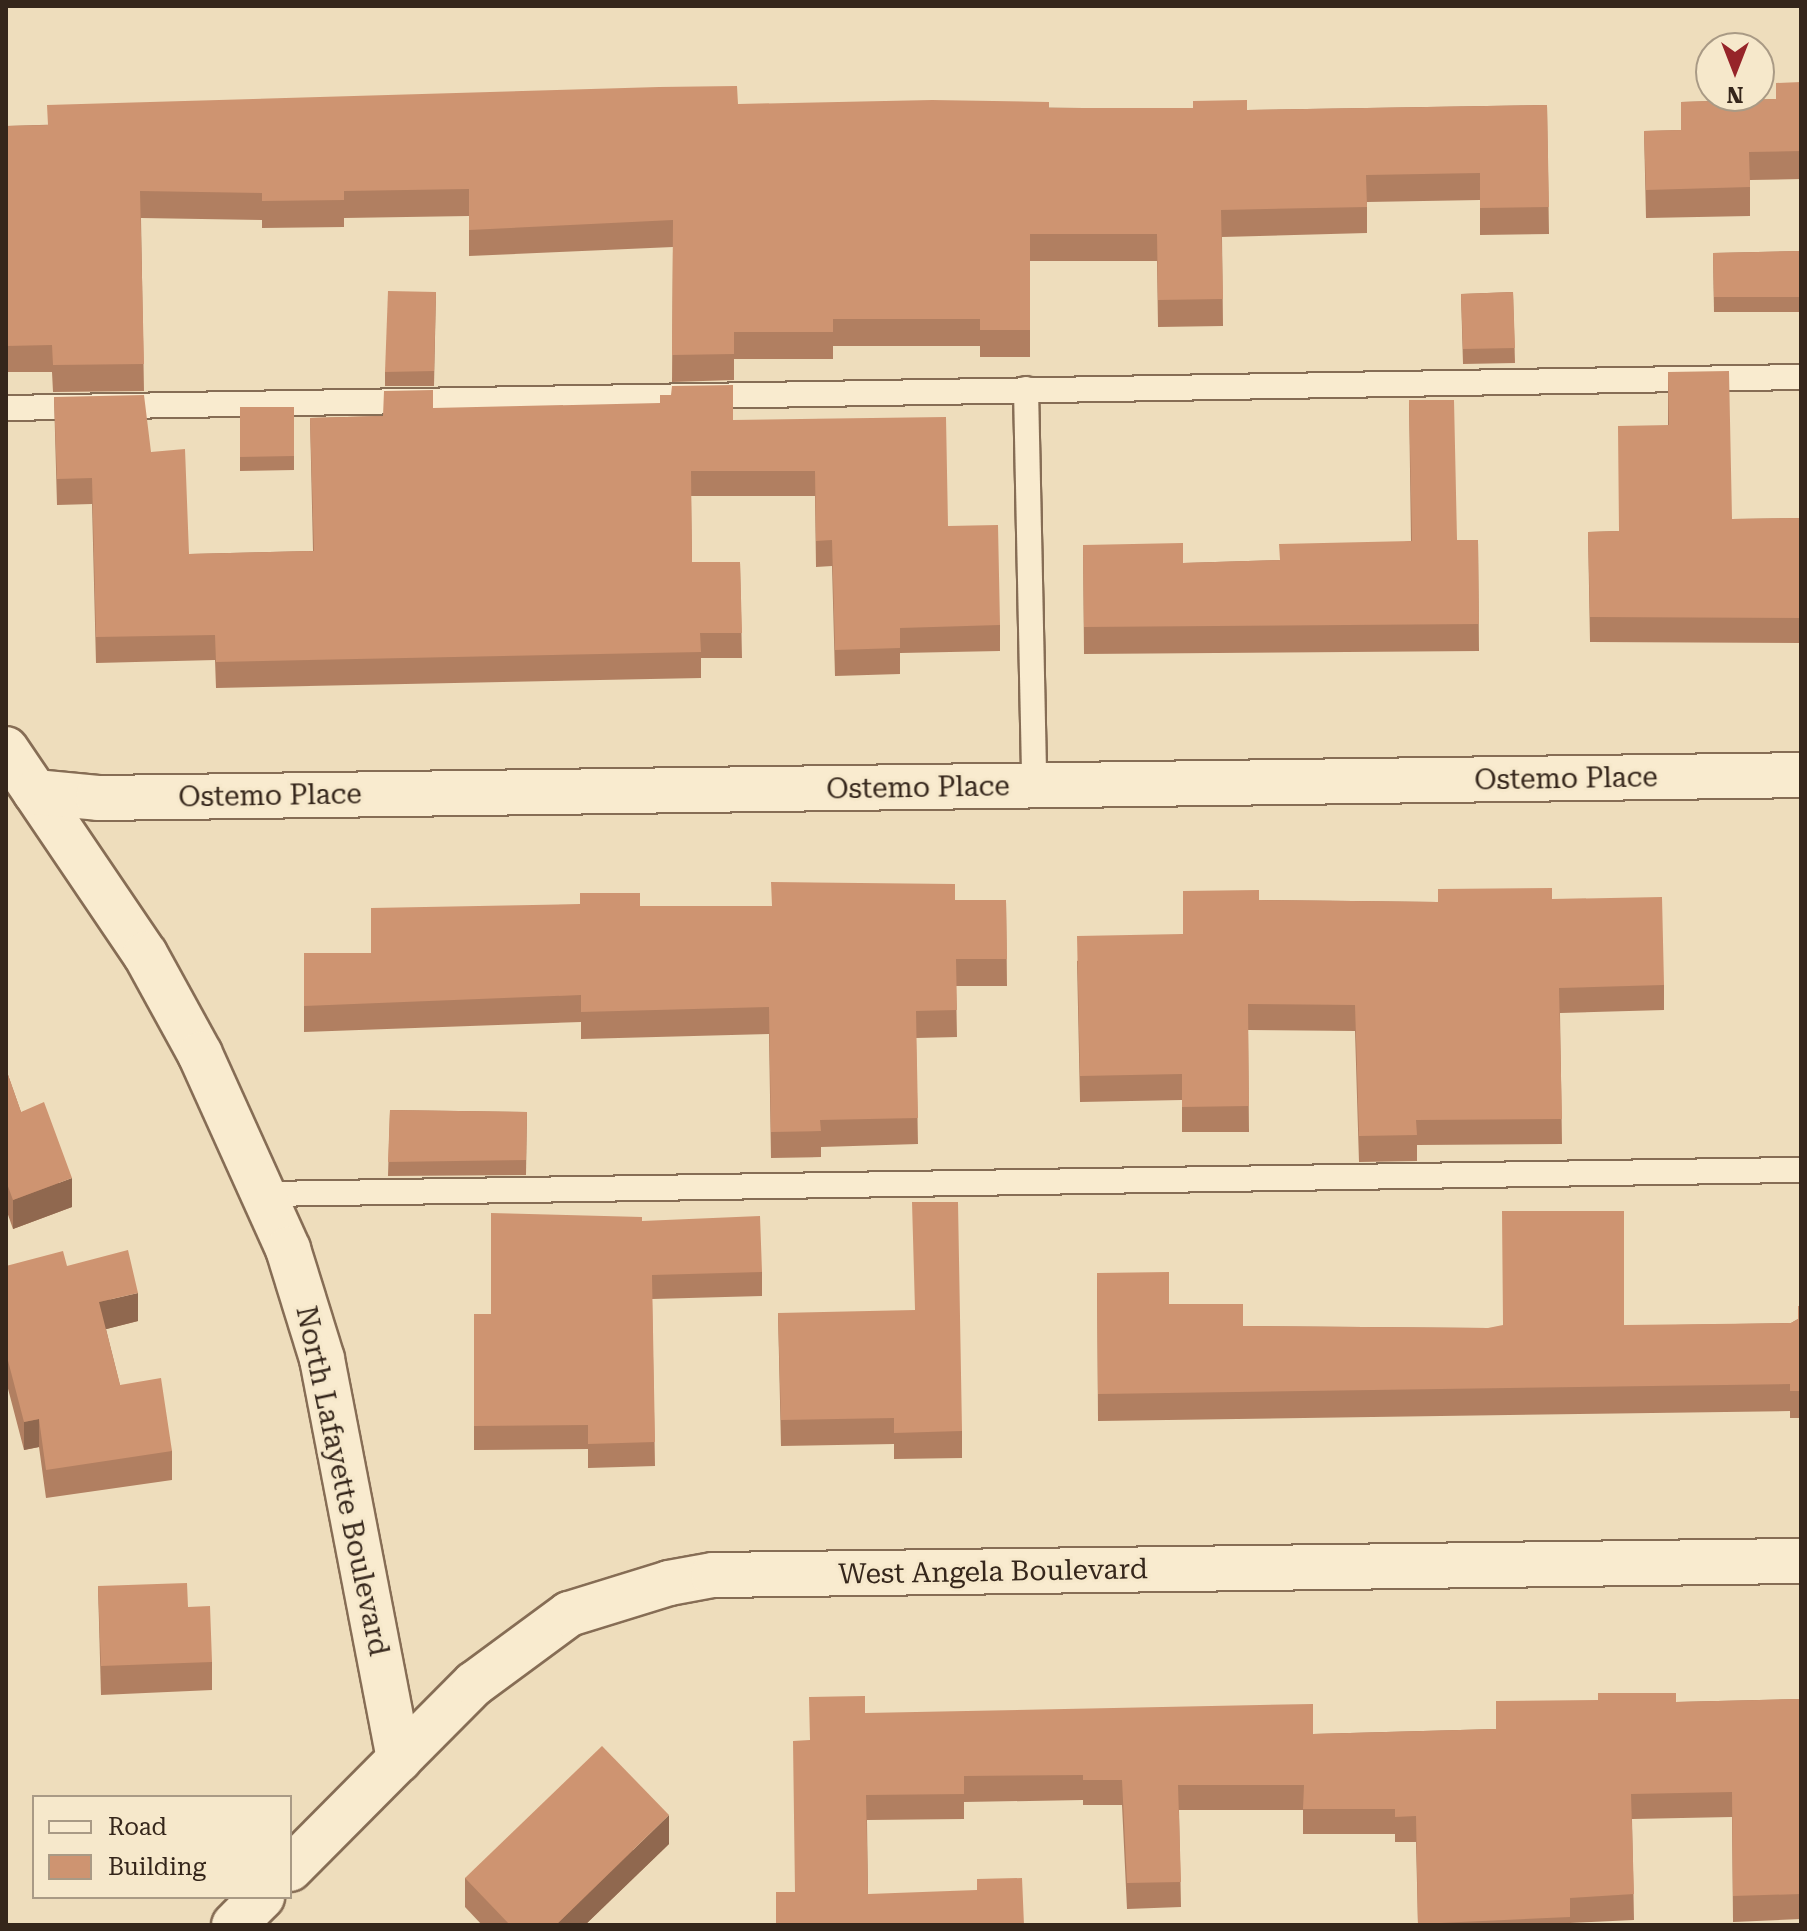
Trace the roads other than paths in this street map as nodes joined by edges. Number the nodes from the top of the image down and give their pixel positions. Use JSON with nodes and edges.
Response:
{"nodes":[{"id":1,"x":1801,"y":377,"type":"edge"},
{"id":2,"x":1026,"y":389,"type":"junction"},
{"id":3,"x":6,"y":408,"type":"edge"},
{"id":4,"x":6,"y":749,"type":"edge"},
{"id":5,"x":1801,"y":775,"type":"edge"},
{"id":6,"x":1034,"y":786,"type":"junction"},
{"id":7,"x":35,"y":792,"type":"junction"},
{"id":8,"x":1801,"y":1170,"type":"edge"},
{"id":9,"x":265,"y":1194,"type":"junction"},
{"id":10,"x":1801,"y":1561,"type":"edge"},
{"id":11,"x":399,"y":1760,"type":"junction"},
{"id":12,"x":292,"y":1867,"type":"edge"},
{"id":13,"x":260,"y":1899,"type":"edge"},
{"id":14,"x":234,"y":1925,"type":"edge"}],
"edges":[{"from":1,"to":2,"type":"lane"},
{"from":2,"to":3,"type":"lane"},
{"from":2,"to":6,"type":"lane"},
{"from":4,"to":7,"type":"street","name":"North Lafayette Boulevard"},
{"from":5,"to":6,"type":"street","name":"Ostemo Place"},
{"from":6,"to":7,"type":"street","name":"Ostemo Place"},
{"from":7,"to":9,"type":"street","name":"North Lafayette Boulevard"},
{"from":8,"to":9,"type":"lane"},
{"from":9,"to":11,"type":"street","name":"North Lafayette Boulevard"},
{"from":10,"to":11,"type":"street","name":"West Angela Boulevard"},
{"from":11,"to":12,"type":"street","name":"West Angela Boulevard"},
{"from":13,"to":14,"type":"street"}]}
